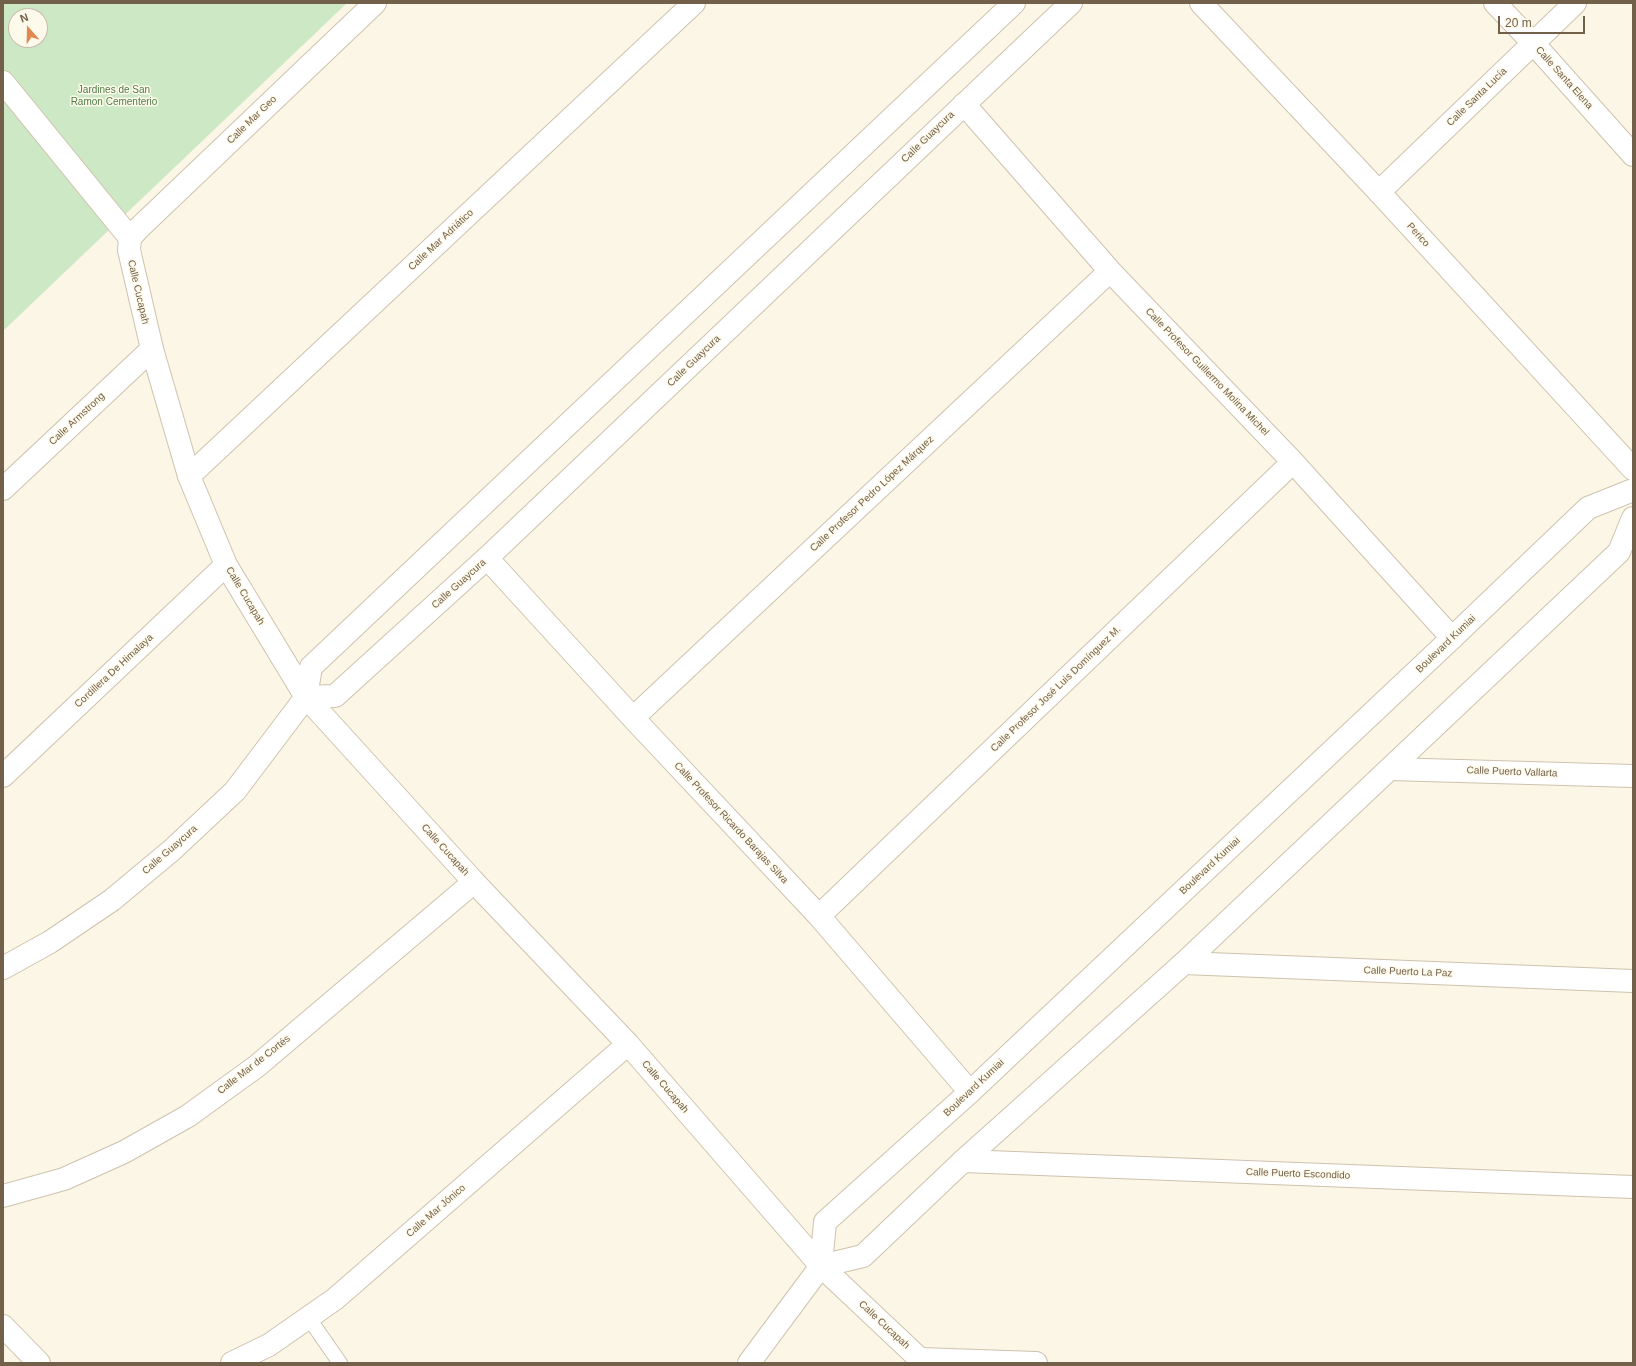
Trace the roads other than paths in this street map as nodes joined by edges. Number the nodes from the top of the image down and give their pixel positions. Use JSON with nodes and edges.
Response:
{"nodes":[{"id":1,"x":375,"y":3,"type":"edge"},
{"id":2,"x":694,"y":3,"type":"edge"},
{"id":3,"x":1014,"y":3,"type":"edge"},
{"id":4,"x":1071,"y":3,"type":"edge"},
{"id":5,"x":1201,"y":3,"type":"edge"},
{"id":6,"x":1494,"y":3,"type":"edge"},
{"id":7,"x":1575,"y":3,"type":"edge"},
{"id":8,"x":1533,"y":43,"type":"junction"},
{"id":9,"x":3,"y":82,"type":"edge"},
{"id":10,"x":964,"y":104,"type":"junction"},
{"id":11,"x":1633,"y":155,"type":"edge"},
{"id":12,"x":1379,"y":192,"type":"junction"},
{"id":13,"x":130,"y":238,"type":"junction"},
{"id":14,"x":1110,"y":271,"type":"junction"},
{"id":15,"x":152,"y":349,"type":"junction"},
{"id":16,"x":1293,"y":462,"type":"junction"},
{"id":17,"x":1633,"y":469,"type":"edge"},
{"id":18,"x":189,"y":476,"type":"junction"},
{"id":19,"x":3,"y":489,"type":"edge"},
{"id":20,"x":1633,"y":490,"type":"edge"},
{"id":21,"x":1633,"y":518,"type":"edge"},
{"id":22,"x":488,"y":558,"type":"junction"},
{"id":23,"x":226,"y":565,"type":"junction"},
{"id":24,"x":1452,"y":638,"type":"junction"},
{"id":25,"x":306,"y":697,"type":"junction"},
{"id":26,"x":633,"y":718,"type":"junction"},
{"id":27,"x":1390,"y":769,"type":"junction"},
{"id":28,"x":3,"y":776,"type":"edge"},
{"id":29,"x":1633,"y":776,"type":"edge"},
{"id":30,"x":474,"y":882,"type":"junction"},
{"id":31,"x":819,"y":916,"type":"junction"},
{"id":32,"x":1184,"y":963,"type":"junction"},
{"id":33,"x":3,"y":968,"type":"edge"},
{"id":34,"x":1633,"y":981,"type":"edge"},
{"id":35,"x":628,"y":1044,"type":"junction"},
{"id":36,"x":970,"y":1092,"type":"junction"},
{"id":37,"x":963,"y":1161,"type":"junction"},
{"id":38,"x":1633,"y":1187,"type":"edge"},
{"id":39,"x":3,"y":1196,"type":"edge"},
{"id":40,"x":821,"y":1266,"type":"junction"},
{"id":41,"x":308,"y":1317,"type":"junction"},
{"id":42,"x":3,"y":1326,"type":"edge"},
{"id":43,"x":922,"y":1361,"type":"edge"},
{"id":44,"x":39,"y":1363,"type":"edge"},
{"id":45,"x":232,"y":1363,"type":"edge"},
{"id":46,"x":340,"y":1363,"type":"edge"},
{"id":47,"x":749,"y":1363,"type":"edge"},
{"id":48,"x":1036,"y":1363,"type":"edge"}],
"edges":[{"from":1,"to":13,"type":"street","name":"Calle Mar Geo"},
{"from":2,"to":18,"type":"street","name":"Calle Mar Adriático"},
{"from":3,"to":25,"type":"street","name":"Calle Guaycura"},
{"from":4,"to":10,"type":"street","name":"Calle Guaycura"},
{"from":5,"to":12,"type":"street","name":"Perico"},
{"from":6,"to":8,"type":"street","name":"Calle Santa Elena"},
{"from":7,"to":8,"type":"street","name":"Calle Santa Lucía"},
{"from":8,"to":11,"type":"street","name":"Calle Santa Elena"},
{"from":8,"to":12,"type":"street","name":"Calle Santa Lucía"},
{"from":9,"to":13,"type":"street"},
{"from":10,"to":14,"type":"street","name":"Calle Profesor Guillermo Molina Michel"},
{"from":10,"to":22,"type":"street","name":"Calle Guaycura"},
{"from":12,"to":17,"type":"street","name":"Perico"},
{"from":13,"to":15,"type":"street","name":"Calle Cucapah"},
{"from":14,"to":16,"type":"street","name":"Calle Profesor Guillermo Molina Michel"},
{"from":14,"to":26,"type":"street","name":"Calle Profesor Pedro López Márquez"},
{"from":15,"to":18,"type":"street","name":"Calle Cucapah"},
{"from":15,"to":19,"type":"street","name":"Calle Armstrong"},
{"from":16,"to":24,"type":"street","name":"Calle Profesor Guillermo Molina Michel"},
{"from":16,"to":31,"type":"street","name":"Calle Profesor José Luis Domínguez M."},
{"from":18,"to":23,"type":"street","name":"Calle Cucapah"},
{"from":20,"to":24,"type":"street","name":"Boulevard Kumiai"},
{"from":21,"to":27,"type":"street"},
{"from":22,"to":25,"type":"street","name":"Calle Guaycura"},
{"from":22,"to":26,"type":"street","name":"Calle Profesor Ricardo Barajas Silva"},
{"from":23,"to":25,"type":"street","name":"Calle Cucapah"},
{"from":23,"to":28,"type":"street","name":"Cordillera De Himalaya"},
{"from":24,"to":36,"type":"street","name":"Boulevard Kumiai"},
{"from":25,"to":30,"type":"street","name":"Calle Cucapah"},
{"from":25,"to":33,"type":"street","name":"Calle Guaycura"},
{"from":26,"to":31,"type":"street","name":"Calle Profesor Ricardo Barajas Silva"},
{"from":27,"to":29,"type":"street","name":"Calle Puerto Vallarta"},
{"from":27,"to":32,"type":"street"},
{"from":30,"to":35,"type":"street","name":"Calle Cucapah"},
{"from":30,"to":39,"type":"street","name":"Calle Mar de Cortés"},
{"from":31,"to":36,"type":"street","name":"Calle Profesor Ricardo Barajas Silva"},
{"from":32,"to":34,"type":"street","name":"Calle Puerto La Paz"},
{"from":32,"to":37,"type":"street"},
{"from":35,"to":40,"type":"street","name":"Calle Cucapah"},
{"from":35,"to":41,"type":"street","name":"Calle Mar Jónico"},
{"from":36,"to":40,"type":"street","name":"Boulevard Kumiai"},
{"from":37,"to":38,"type":"street","name":"Calle Puerto Escondido"},
{"from":37,"to":40,"type":"street"},
{"from":40,"to":43,"type":"street","name":"Calle Cucapah"},
{"from":40,"to":47,"type":"street"},
{"from":41,"to":45,"type":"street","name":"Calle Mar Jónico"},
{"from":41,"to":46,"type":"lane"},
{"from":42,"to":44,"type":"street"},
{"from":43,"to":48,"type":"street"}]}
